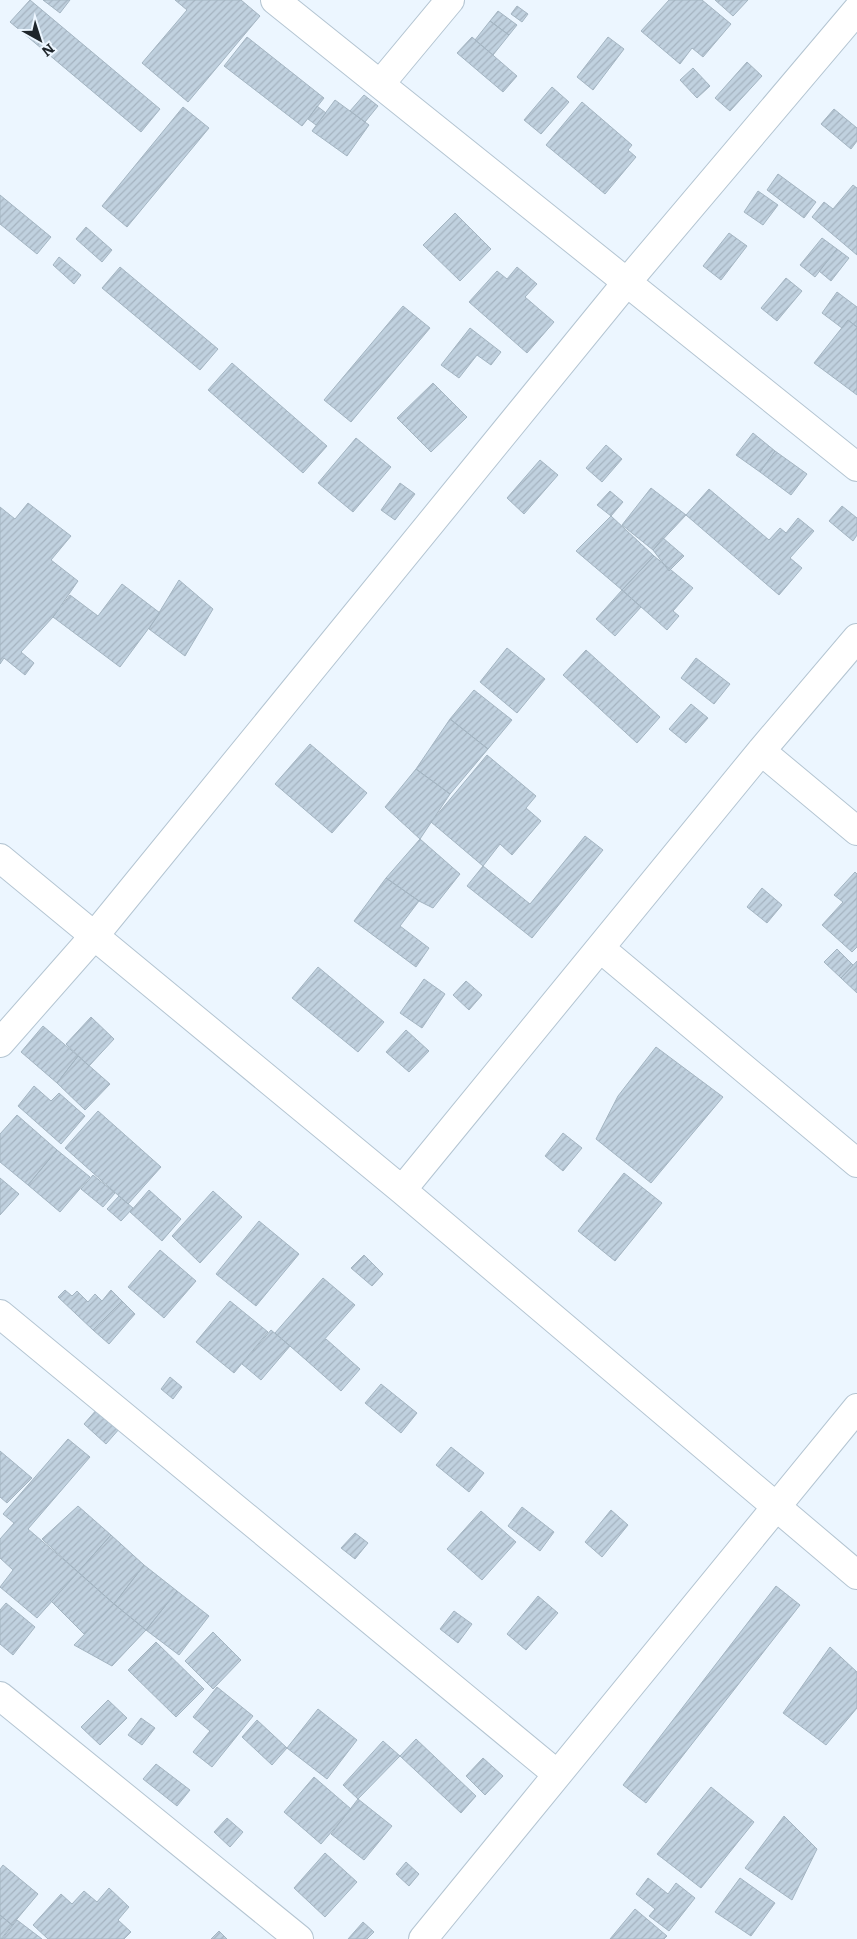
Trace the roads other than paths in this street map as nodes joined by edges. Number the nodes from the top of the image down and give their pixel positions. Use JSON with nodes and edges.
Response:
{"nodes":[{"id":1,"x":275,"y":0,"type":"edge"},
{"id":2,"x":450,"y":0,"type":"edge"},
{"id":3,"x":857,"y":10,"type":"edge"},
{"id":4,"x":380,"y":83,"type":"junction"},
{"id":5,"x":627,"y":282,"type":"junction"},
{"id":6,"x":857,"y":467,"type":"edge"},
{"id":7,"x":857,"y":638,"type":"edge"},
{"id":8,"x":761,"y":751,"type":"junction"},
{"id":9,"x":857,"y":831,"type":"edge"},
{"id":10,"x":0,"y":858,"type":"edge"},
{"id":11,"x":95,"y":935,"type":"junction"},
{"id":12,"x":600,"y":948,"type":"junction"},
{"id":13,"x":0,"y":1043,"type":"edge"},
{"id":14,"x":857,"y":1163,"type":"edge"},
{"id":15,"x":402,"y":1190,"type":"junction"},
{"id":16,"x":0,"y":1314,"type":"edge"},
{"id":17,"x":857,"y":1408,"type":"edge"},
{"id":18,"x":776,"y":1508,"type":"junction"},
{"id":19,"x":857,"y":1575,"type":"edge"},
{"id":20,"x":0,"y":1696,"type":"edge"},
{"id":21,"x":557,"y":1774,"type":"junction"},
{"id":22,"x":300,"y":1939,"type":"edge"},
{"id":23,"x":423,"y":1939,"type":"edge"}],
"edges":[{"from":1,"to":4,"type":"street"},
{"from":2,"to":4,"type":"street"},
{"from":3,"to":5,"type":"street"},
{"from":4,"to":5,"type":"street"},
{"from":5,"to":6,"type":"street"},
{"from":5,"to":11,"type":"street"},
{"from":7,"to":8,"type":"street"},
{"from":8,"to":9,"type":"street"},
{"from":8,"to":12,"type":"street"},
{"from":10,"to":11,"type":"street"},
{"from":11,"to":13,"type":"street"},
{"from":11,"to":15,"type":"street"},
{"from":12,"to":14,"type":"street"},
{"from":12,"to":15,"type":"street"},
{"from":15,"to":18,"type":"street"},
{"from":16,"to":21,"type":"street"},
{"from":17,"to":18,"type":"street"},
{"from":18,"to":19,"type":"street"},
{"from":18,"to":21,"type":"street"},
{"from":20,"to":22,"type":"street"},
{"from":21,"to":23,"type":"street"}]}
